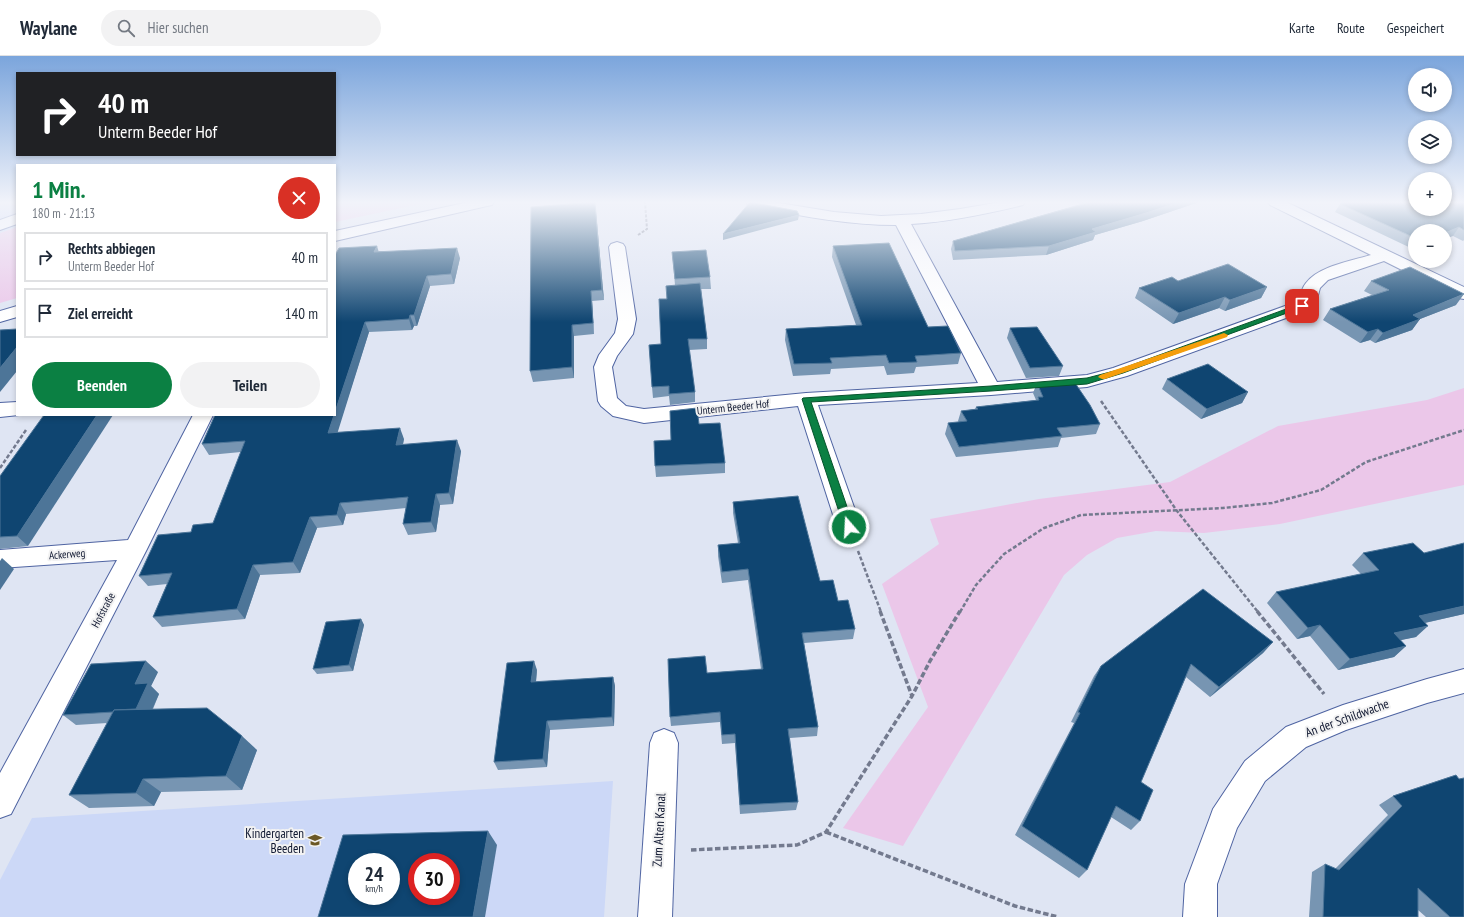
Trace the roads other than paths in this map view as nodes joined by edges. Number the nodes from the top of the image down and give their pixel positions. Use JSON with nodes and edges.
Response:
{"nodes":[{"id":1,"x":913,"y":242,"type":"edge"},
{"id":2,"x":1358,"y":242,"type":"edge"},
{"id":3,"x":617,"y":247,"type":"road end"},
{"id":4,"x":1386,"y":256,"type":"junction"},
{"id":5,"x":1464,"y":294,"type":"edge"},
{"id":6,"x":16,"y":311,"type":"edge"},
{"id":7,"x":0,"y":317,"type":"edge"},
{"id":8,"x":991,"y":389,"type":"junction"},
{"id":9,"x":806,"y":399,"type":"junction"},
{"id":10,"x":16,"y":409,"type":"edge"},
{"id":11,"x":0,"y":410,"type":"edge"},
{"id":12,"x":202,"y":416,"type":"edge"},
{"id":13,"x":849,"y":527,"type":"road end"},
{"id":14,"x":135,"y":549,"type":"junction"},
{"id":15,"x":0,"y":559,"type":"edge"},
{"id":16,"x":1464,"y":681,"type":"edge"},
{"id":17,"x":664,"y":743,"type":"dead end"},
{"id":18,"x":4,"y":789,"type":"edge"},
{"id":19,"x":655,"y":917,"type":"edge"},
{"id":20,"x":1200,"y":917,"type":"edge"}],
"edges":[{"from":1,"to":8,"type":"street"},
{"from":2,"to":4,"type":"street"},
{"from":3,"to":9,"type":"street","name":"Unterm Beeder Hof"},
{"from":4,"to":5,"type":"street"},
{"from":4,"to":8,"type":"street","name":"Unterm Beeder Hof"},
{"from":6,"to":7,"type":"street"},
{"from":8,"to":9,"type":"street","name":"Unterm Beeder Hof"},
{"from":9,"to":13,"type":"street"},
{"from":10,"to":11,"type":"street"},
{"from":12,"to":14,"type":"street","name":"Hofstraße"},
{"from":14,"to":15,"type":"street","name":"Ackerweg"},
{"from":14,"to":18,"type":"street","name":"Hofstraße"},
{"from":16,"to":20,"type":"street","name":"An der Schildwache"},
{"from":17,"to":19,"type":"street","name":"Zum Alten Kanal"}]}
